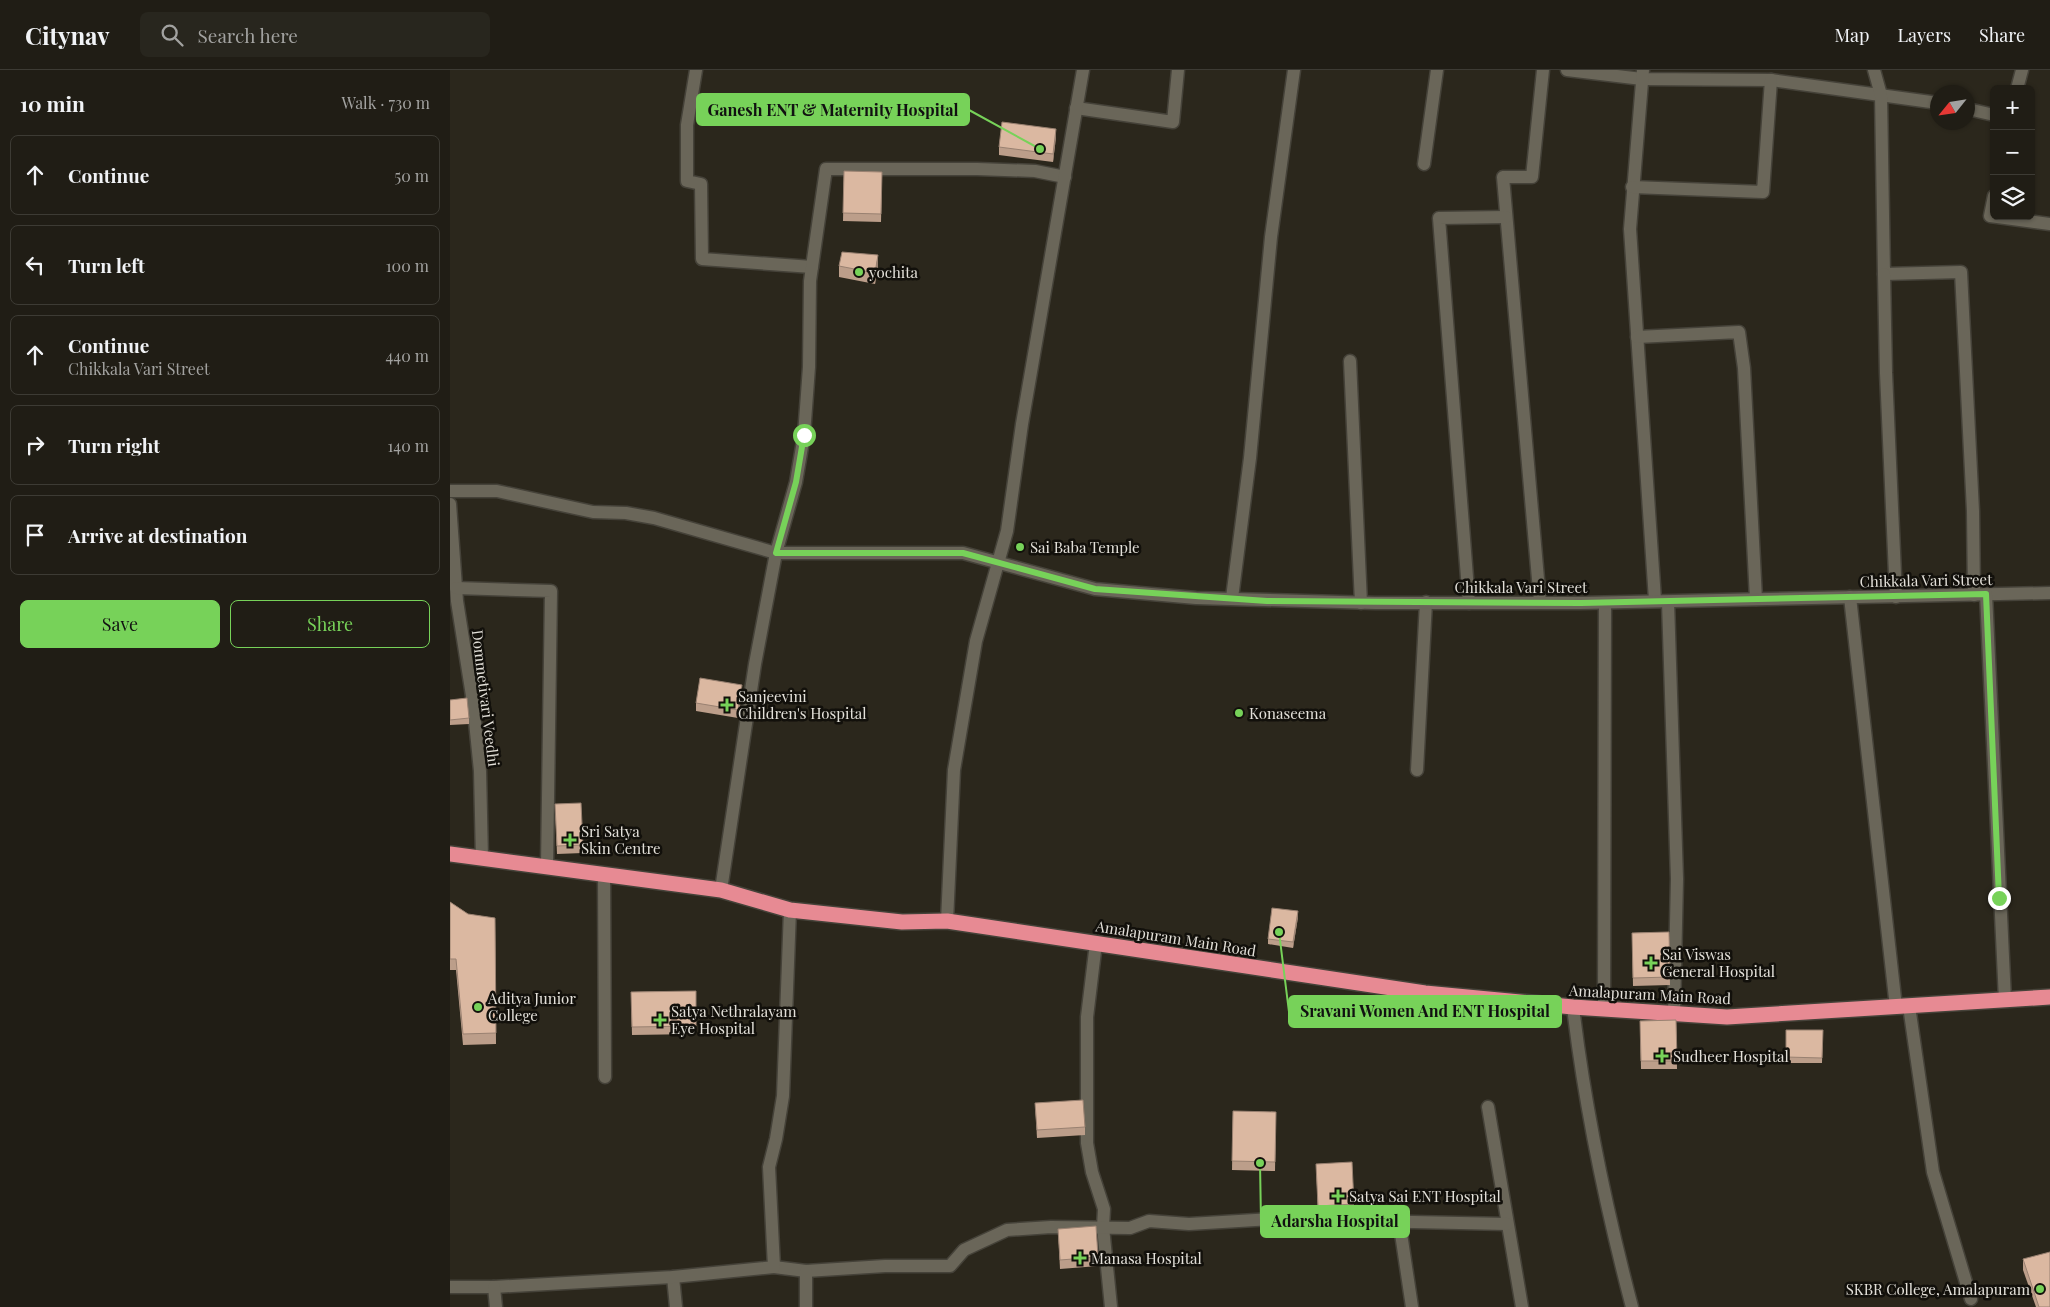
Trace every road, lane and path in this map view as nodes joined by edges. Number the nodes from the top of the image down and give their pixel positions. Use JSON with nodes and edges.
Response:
{"nodes":[{"id":1,"x":696,"y":70,"type":"edge"},
{"id":2,"x":1083,"y":70,"type":"edge"},
{"id":3,"x":1178,"y":70,"type":"edge"},
{"id":4,"x":1294,"y":70,"type":"edge"},
{"id":5,"x":1438,"y":70,"type":"edge"},
{"id":6,"x":1543,"y":70,"type":"edge"},
{"id":7,"x":1567,"y":70,"type":"edge"},
{"id":8,"x":1874,"y":70,"type":"edge"},
{"id":9,"x":2022,"y":70,"type":"edge"},
{"id":10,"x":1643,"y":75,"type":"edge"},
{"id":11,"x":1770,"y":80,"type":"junction"},
{"id":12,"x":2018,"y":85,"type":"edge"},
{"id":13,"x":1881,"y":95,"type":"junction"},
{"id":14,"x":1930,"y":103,"type":"edge"},
{"id":15,"x":1076,"y":108,"type":"junction"},
{"id":16,"x":1975,"y":111,"type":"edge"},
{"id":17,"x":1990,"y":114,"type":"edge"},
{"id":18,"x":1424,"y":164,"type":"dead end"},
{"id":19,"x":1065,"y":177,"type":"junction"},
{"id":20,"x":1632,"y":186,"type":"junction"},
{"id":21,"x":1506,"y":217,"type":"junction"},
{"id":22,"x":2020,"y":220,"type":"edge"},
{"id":23,"x":2050,"y":224,"type":"edge"},
{"id":24,"x":812,"y":267,"type":"junction"},
{"id":25,"x":1884,"y":274,"type":"junction"},
{"id":26,"x":1637,"y":337,"type":"junction"},
{"id":27,"x":1350,"y":361,"type":"dead end"},
{"id":28,"x":450,"y":491,"type":"edge"},
{"id":29,"x":450,"y":504,"type":"edge"},
{"id":30,"x":776,"y":553,"type":"junction"},
{"id":31,"x":997,"y":562,"type":"junction"},
{"id":32,"x":2050,"y":593,"type":"edge"},
{"id":33,"x":1980,"y":595,"type":"junction"},
{"id":34,"x":455,"y":596,"type":"edge"},
{"id":35,"x":1896,"y":597,"type":"junction"},
{"id":36,"x":1232,"y":598,"type":"junction"},
{"id":37,"x":1850,"y":598,"type":"junction"},
{"id":38,"x":1756,"y":599,"type":"junction"},
{"id":39,"x":1655,"y":600,"type":"junction"},
{"id":40,"x":1426,"y":602,"type":"junction"},
{"id":41,"x":1540,"y":602,"type":"junction"},
{"id":42,"x":1668,"y":602,"type":"junction"},
{"id":43,"x":1360,"y":603,"type":"junction"},
{"id":44,"x":1469,"y":603,"type":"junction"},
{"id":45,"x":1605,"y":603,"type":"junction"},
{"id":46,"x":1417,"y":770,"type":"dead end"},
{"id":47,"x":450,"y":854,"type":"edge"},
{"id":48,"x":482,"y":859,"type":"junction"},
{"id":49,"x":547,"y":867,"type":"junction"},
{"id":50,"x":604,"y":875,"type":"junction"},
{"id":51,"x":721,"y":890,"type":"junction"},
{"id":52,"x":790,"y":910,"type":"junction"},
{"id":53,"x":947,"y":921,"type":"junction"},
{"id":54,"x":1096,"y":944,"type":"junction"},
{"id":55,"x":2050,"y":997,"type":"edge"},
{"id":56,"x":2005,"y":1000,"type":"junction"},
{"id":57,"x":1903,"y":1006,"type":"junction"},
{"id":58,"x":1573,"y":1007,"type":"junction"},
{"id":59,"x":1604,"y":1007,"type":"junction"},
{"id":60,"x":1674,"y":1013,"type":"junction"},
{"id":61,"x":605,"y":1077,"type":"dead end"},
{"id":62,"x":1488,"y":1107,"type":"dead end"},
{"id":63,"x":1399,"y":1220,"type":"junction"},
{"id":64,"x":1507,"y":1224,"type":"junction"},
{"id":65,"x":1103,"y":1227,"type":"junction"},
{"id":66,"x":774,"y":1267,"type":"junction"},
{"id":67,"x":806,"y":1271,"type":"junction"},
{"id":68,"x":672,"y":1277,"type":"junction"},
{"id":69,"x":450,"y":1287,"type":"edge"},
{"id":70,"x":494,"y":1287,"type":"junction"},
{"id":71,"x":1971,"y":1299,"type":"dead end"},
{"id":72,"x":496,"y":1307,"type":"edge"},
{"id":73,"x":676,"y":1307,"type":"edge"},
{"id":74,"x":806,"y":1307,"type":"edge"},
{"id":75,"x":1111,"y":1307,"type":"edge"},
{"id":76,"x":1412,"y":1307,"type":"edge"},
{"id":77,"x":1522,"y":1307,"type":"edge"},
{"id":78,"x":1632,"y":1307,"type":"edge"}],
"edges":[{"from":1,"to":24,"type":"street"},
{"from":2,"to":15,"type":"street"},
{"from":3,"to":15,"type":"street"},
{"from":4,"to":36,"type":"street"},
{"from":5,"to":18,"type":"street"},
{"from":6,"to":21,"type":"street"},
{"from":7,"to":10,"type":"street"},
{"from":8,"to":13,"type":"street"},
{"from":9,"to":12,"type":"street"},
{"from":10,"to":11,"type":"street"},
{"from":10,"to":20,"type":"street"},
{"from":11,"to":13,"type":"street"},
{"from":11,"to":20,"type":"street"},
{"from":13,"to":14,"type":"street"},
{"from":13,"to":25,"type":"street"},
{"from":15,"to":19,"type":"street"},
{"from":16,"to":17,"type":"street"},
{"from":19,"to":24,"type":"street"},
{"from":19,"to":31,"type":"street"},
{"from":20,"to":26,"type":"street"},
{"from":21,"to":41,"type":"street"},
{"from":21,"to":44,"type":"street"},
{"from":22,"to":23,"type":"street"},
{"from":24,"to":30,"type":"street"},
{"from":25,"to":33,"type":"street"},
{"from":25,"to":35,"type":"street"},
{"from":26,"to":38,"type":"street"},
{"from":26,"to":39,"type":"street"},
{"from":27,"to":43,"type":"street"},
{"from":28,"to":30,"type":"street","name":"Chikkala Vari Street"},
{"from":29,"to":34,"type":"street","name":"Dommetivari Veedhi"},
{"from":30,"to":31,"type":"street","name":"Chikkala Vari Street"},
{"from":30,"to":51,"type":"street"},
{"from":31,"to":36,"type":"street","name":"Chikkala Vari Street"},
{"from":31,"to":53,"type":"street"},
{"from":32,"to":33,"type":"street","name":"Chikkala Vari Street"},
{"from":33,"to":35,"type":"street","name":"Chikkala Vari Street"},
{"from":33,"to":56,"type":"street"},
{"from":34,"to":48,"type":"street","name":"Dommetivari Veedhi"},
{"from":34,"to":49,"type":"street"},
{"from":35,"to":37,"type":"street","name":"Chikkala Vari Street"},
{"from":36,"to":43,"type":"street","name":"Chikkala Vari Street"},
{"from":37,"to":38,"type":"street","name":"Chikkala Vari Street"},
{"from":37,"to":57,"type":"street"},
{"from":38,"to":42,"type":"street","name":"Chikkala Vari Street"},
{"from":39,"to":42,"type":"street","name":"Chikkala Vari Street"},
{"from":39,"to":45,"type":"street","name":"Chikkala Vari Street"},
{"from":40,"to":43,"type":"street","name":"Chikkala Vari Street"},
{"from":40,"to":44,"type":"street","name":"Chikkala Vari Street"},
{"from":40,"to":46,"type":"street"},
{"from":41,"to":44,"type":"street","name":"Chikkala Vari Street"},
{"from":41,"to":45,"type":"street","name":"Chikkala Vari Street"},
{"from":42,"to":60,"type":"street"},
{"from":45,"to":59,"type":"street"},
{"from":47,"to":48,"type":"highway","name":"Amalapuram Main Road"},
{"from":48,"to":49,"type":"highway","name":"Amalapuram Main Road"},
{"from":49,"to":50,"type":"highway","name":"Amalapuram Main Road"},
{"from":50,"to":51,"type":"highway","name":"Amalapuram Main Road"},
{"from":50,"to":61,"type":"street"},
{"from":51,"to":52,"type":"highway","name":"Amalapuram Main Road"},
{"from":52,"to":53,"type":"highway","name":"Amalapuram Main Road"},
{"from":52,"to":66,"type":"street"},
{"from":53,"to":54,"type":"highway","name":"Amalapuram Main Road"},
{"from":54,"to":58,"type":"highway","name":"Amalapuram Main Road"},
{"from":54,"to":65,"type":"street"},
{"from":55,"to":56,"type":"highway","name":"Amalapuram Main Road"},
{"from":56,"to":57,"type":"highway","name":"Amalapuram Main Road"},
{"from":57,"to":60,"type":"highway","name":"Amalapuram Main Road"},
{"from":57,"to":71,"type":"street"},
{"from":58,"to":59,"type":"highway","name":"Amalapuram Main Road"},
{"from":58,"to":78,"type":"street"},
{"from":59,"to":60,"type":"highway","name":"Amalapuram Main Road"},
{"from":62,"to":64,"type":"street"},
{"from":63,"to":64,"type":"street"},
{"from":63,"to":65,"type":"street"},
{"from":63,"to":76,"type":"street"},
{"from":64,"to":77,"type":"street"},
{"from":65,"to":67,"type":"street"},
{"from":65,"to":75,"type":"street"},
{"from":66,"to":67,"type":"street"},
{"from":66,"to":68,"type":"street"},
{"from":67,"to":74,"type":"street"},
{"from":68,"to":70,"type":"street"},
{"from":68,"to":73,"type":"street"},
{"from":69,"to":70,"type":"street"},
{"from":70,"to":72,"type":"street"}]}
